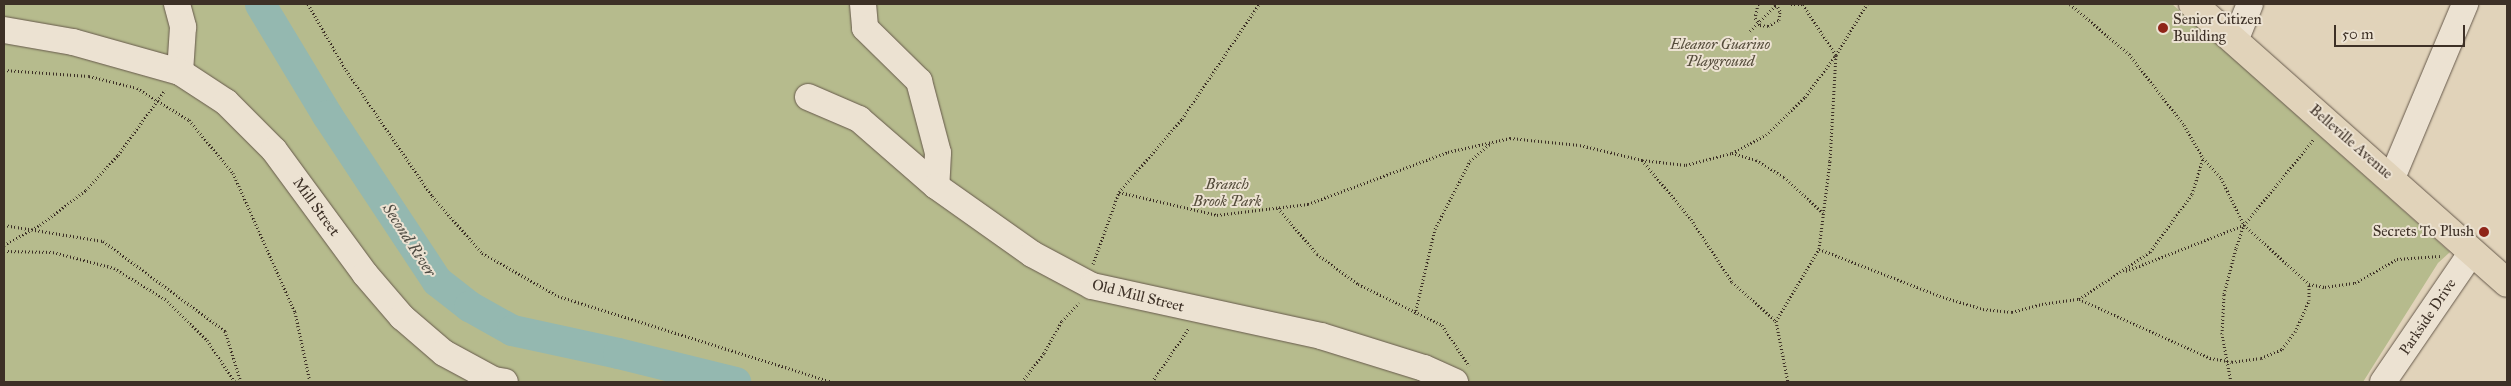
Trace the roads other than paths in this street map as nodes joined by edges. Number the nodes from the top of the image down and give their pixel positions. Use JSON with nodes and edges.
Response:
{"nodes":[{"id":1,"x":178,"y":4,"type":"edge"},
{"id":2,"x":864,"y":4,"type":"edge"},
{"id":3,"x":2193,"y":4,"type":"edge"},
{"id":4,"x":2250,"y":4,"type":"edge"},
{"id":5,"x":2464,"y":4,"type":"edge"},
{"id":6,"x":4,"y":30,"type":"edge"},
{"id":7,"x":2235,"y":41,"type":"junction"},
{"id":8,"x":180,"y":72,"type":"junction"},
{"id":9,"x":808,"y":97,"type":"dead end"},
{"id":10,"x":2392,"y":178,"type":"junction"},
{"id":11,"x":936,"y":186,"type":"junction"},
{"id":12,"x":2472,"y":252,"type":"junction"},
{"id":13,"x":2507,"y":283,"type":"edge"},
{"id":14,"x":1464,"y":379,"type":"edge"},
{"id":15,"x":505,"y":382,"type":"edge"},
{"id":16,"x":2383,"y":382,"type":"edge"}],
"edges":[{"from":1,"to":8,"type":"street"},
{"from":2,"to":11,"type":"street"},
{"from":3,"to":7,"type":"main road","name":"Belleville Avenue"},
{"from":4,"to":7,"type":"street"},
{"from":5,"to":10,"type":"street"},
{"from":6,"to":8,"type":"street","name":"Mill Street"},
{"from":7,"to":10,"type":"main road","name":"Belleville Avenue"},
{"from":8,"to":15,"type":"street","name":"Mill Street"},
{"from":9,"to":11,"type":"street","name":"Old Mill Street"},
{"from":10,"to":12,"type":"main road","name":"Belleville Avenue"},
{"from":11,"to":14,"type":"street","name":"Old Mill Street"},
{"from":12,"to":13,"type":"main road","name":"Belleville Avenue"},
{"from":12,"to":16,"type":"street","name":"Parkside Drive"}]}
